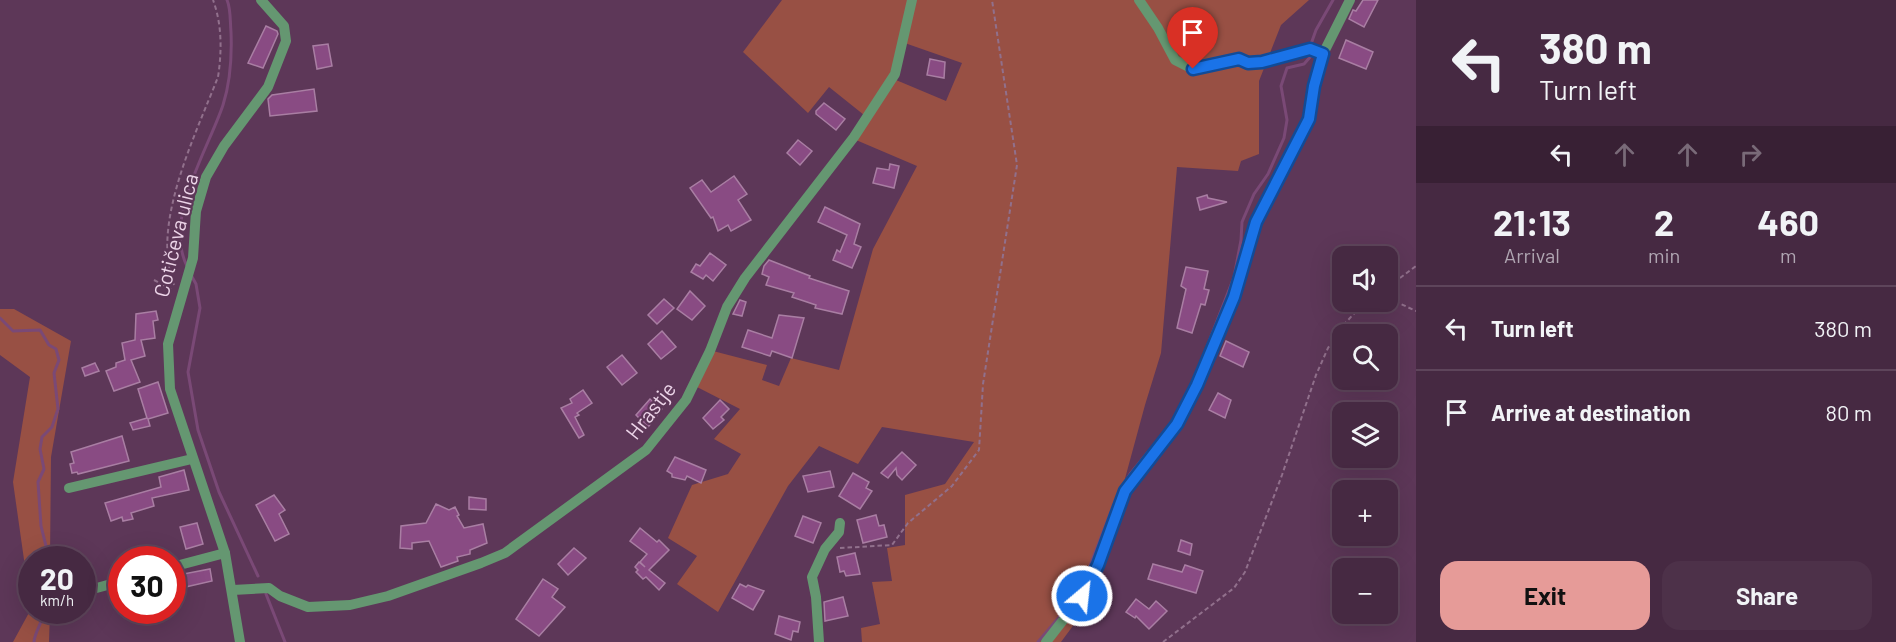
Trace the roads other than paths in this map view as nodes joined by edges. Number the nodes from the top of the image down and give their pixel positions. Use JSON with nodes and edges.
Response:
{"nodes":[{"id":1,"x":261,"y":0,"type":"edge"},
{"id":2,"x":912,"y":0,"type":"edge"},
{"id":3,"x":1139,"y":0,"type":"edge"},
{"id":4,"x":1350,"y":0,"type":"edge"},
{"id":5,"x":1323,"y":54,"type":"junction"},
{"id":6,"x":192,"y":459,"type":"junction"},
{"id":7,"x":69,"y":488,"type":"dead end"},
{"id":8,"x":840,"y":523,"type":"dead end"},
{"id":9,"x":225,"y":553,"type":"junction"},
{"id":10,"x":186,"y":563,"type":"edge"},
{"id":11,"x":232,"y":590,"type":"junction"},
{"id":12,"x":240,"y":642,"type":"edge"},
{"id":13,"x":819,"y":642,"type":"edge"},
{"id":14,"x":1046,"y":642,"type":"edge"}],
"edges":[{"from":1,"to":6,"type":"street","name":"Cotičeva ulica"},
{"from":2,"to":11,"type":"street","name":"Hrastje"},
{"from":3,"to":5,"type":"street"},
{"from":4,"to":5,"type":"street"},
{"from":5,"to":14,"type":"street"},
{"from":6,"to":7,"type":"street"},
{"from":6,"to":9,"type":"street","name":"Cotičeva ulica"},
{"from":8,"to":13,"type":"street"},
{"from":9,"to":10,"type":"street"},
{"from":9,"to":11,"type":"street","name":"Cotičeva ulica"},
{"from":11,"to":12,"type":"street","name":"Cotičeva ulica"}]}
